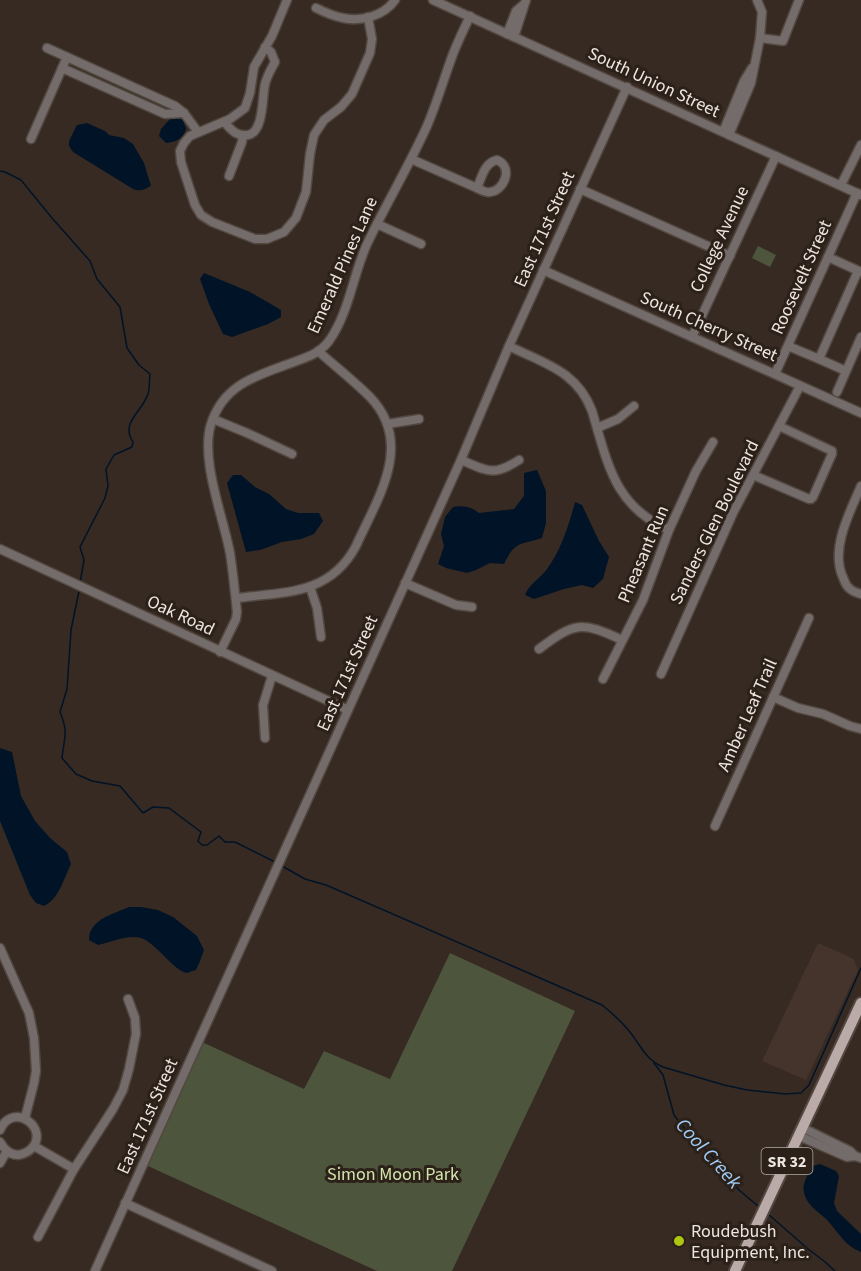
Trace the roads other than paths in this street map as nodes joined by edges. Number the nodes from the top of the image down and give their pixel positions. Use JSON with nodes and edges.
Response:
{"nodes":[{"id":1,"x":287,"y":0,"type":"edge"},
{"id":2,"x":395,"y":0,"type":"edge"},
{"id":3,"x":434,"y":0,"type":"edge"},
{"id":4,"x":757,"y":0,"type":"edge"},
{"id":5,"x":799,"y":0,"type":"edge"},
{"id":6,"x":524,"y":2,"type":"edge"},
{"id":7,"x":316,"y":8,"type":"dead end"},
{"id":8,"x":470,"y":16,"type":"junction"},
{"id":9,"x":368,"y":17,"type":"junction"},
{"id":10,"x":511,"y":35,"type":"junction"},
{"id":11,"x":760,"y":38,"type":"junction"},
{"id":12,"x":265,"y":47,"type":"junction"},
{"id":13,"x":47,"y":48,"type":"dead end"},
{"id":14,"x":67,"y":57,"type":"junction"},
{"id":15,"x":62,"y":68,"type":"junction"},
{"id":16,"x":627,"y":87,"type":"junction"},
{"id":17,"x":184,"y":113,"type":"junction"},
{"id":18,"x":224,"y":122,"type":"junction"},
{"id":19,"x":198,"y":132,"type":"junction"},
{"id":20,"x":726,"y":134,"type":"junction"},
{"id":21,"x":243,"y":135,"type":"junction"},
{"id":22,"x":31,"y":140,"type":"dead end"},
{"id":23,"x":861,"y":145,"type":"edge"},
{"id":24,"x":776,"y":156,"type":"junction"},
{"id":25,"x":411,"y":159,"type":"junction"},
{"id":26,"x":229,"y":176,"type":"dead end"},
{"id":27,"x":841,"y":185,"type":"junction"},
{"id":28,"x":477,"y":188,"type":"dead end"},
{"id":29,"x":580,"y":189,"type":"junction"},
{"id":30,"x":859,"y":194,"type":"edge"},
{"id":31,"x":377,"y":224,"type":"junction"},
{"id":32,"x":421,"y":244,"type":"dead end"},
{"id":33,"x":730,"y":256,"type":"junction"},
{"id":34,"x":828,"y":257,"type":"junction"},
{"id":35,"x":543,"y":270,"type":"junction"},
{"id":36,"x":860,"y":271,"type":"edge"},
{"id":37,"x":692,"y":337,"type":"junction"},
{"id":38,"x":861,"y":337,"type":"edge"},
{"id":39,"x":509,"y":346,"type":"junction"},
{"id":40,"x":788,"y":346,"type":"junction"},
{"id":41,"x":318,"y":351,"type":"junction"},
{"id":42,"x":819,"y":359,"type":"junction"},
{"id":43,"x":846,"y":371,"type":"junction"},
{"id":44,"x":775,"y":374,"type":"junction"},
{"id":45,"x":800,"y":386,"type":"junction"},
{"id":46,"x":837,"y":392,"type":"dead end"},
{"id":47,"x":634,"y":406,"type":"dead end"},
{"id":48,"x":861,"y":413,"type":"edge"},
{"id":49,"x":213,"y":419,"type":"junction"},
{"id":50,"x":419,"y":419,"type":"dead end"},
{"id":51,"x":387,"y":424,"type":"junction"},
{"id":52,"x":779,"y":426,"type":"junction"},
{"id":53,"x":597,"y":428,"type":"junction"},
{"id":54,"x":713,"y":442,"type":"dead end"},
{"id":55,"x":292,"y":454,"type":"dead end"},
{"id":56,"x":461,"y":460,"type":"junction"},
{"id":57,"x":519,"y":460,"type":"dead end"},
{"id":58,"x":753,"y":475,"type":"junction"},
{"id":59,"x":861,"y":486,"type":"edge"},
{"id":60,"x":669,"y":530,"type":"junction"},
{"id":61,"x":0,"y":549,"type":"edge"},
{"id":62,"x":405,"y":583,"type":"junction"},
{"id":63,"x":310,"y":587,"type":"junction"},
{"id":64,"x":861,"y":594,"type":"edge"},
{"id":65,"x":236,"y":598,"type":"junction"},
{"id":66,"x":472,"y":607,"type":"dead end"},
{"id":67,"x":809,"y":618,"type":"dead end"},
{"id":68,"x":321,"y":637,"type":"dead end"},
{"id":69,"x":622,"y":640,"type":"junction"},
{"id":70,"x":539,"y":649,"type":"dead end"},
{"id":71,"x":220,"y":652,"type":"junction"},
{"id":72,"x":661,"y":674,"type":"dead end"},
{"id":73,"x":272,"y":676,"type":"junction"},
{"id":74,"x":603,"y":679,"type":"dead end"},
{"id":75,"x":773,"y":697,"type":"junction"},
{"id":76,"x":348,"y":710,"type":"junction"},
{"id":77,"x":861,"y":729,"type":"edge"},
{"id":78,"x":265,"y":738,"type":"dead end"},
{"id":79,"x":714,"y":826,"type":"dead end"},
{"id":80,"x":0,"y":948,"type":"edge"},
{"id":81,"x":128,"y":999,"type":"dead end"},
{"id":82,"x":861,"y":1003,"type":"edge"},
{"id":83,"x":25,"y":1118,"type":"junction"},
{"id":84,"x":0,"y":1130,"type":"edge"},
{"id":85,"x":801,"y":1132,"type":"junction"},
{"id":86,"x":0,"y":1142,"type":"edge"},
{"id":87,"x":34,"y":1146,"type":"junction"},
{"id":88,"x":7,"y":1151,"type":"junction"},
{"id":89,"x":858,"y":1157,"type":"edge"},
{"id":90,"x":0,"y":1163,"type":"edge"},
{"id":91,"x":74,"y":1169,"type":"junction"},
{"id":92,"x":125,"y":1203,"type":"junction"},
{"id":93,"x":38,"y":1237,"type":"dead end"},
{"id":94,"x":95,"y":1271,"type":"edge"},
{"id":95,"x":272,"y":1271,"type":"edge"},
{"id":96,"x":735,"y":1271,"type":"edge"}],
"edges":[{"from":1,"to":12,"type":"street"},
{"from":2,"to":9,"type":"street"},
{"from":3,"to":8,"type":"street","name":"South Union Street"},
{"from":4,"to":11,"type":"street"},
{"from":5,"to":11,"type":"street"},
{"from":6,"to":10,"type":"street"},
{"from":7,"to":9,"type":"street"},
{"from":8,"to":10,"type":"street","name":"South Union Street"},
{"from":8,"to":25,"type":"street","name":"Emerald Pines Lane"},
{"from":9,"to":19,"type":"street"},
{"from":10,"to":16,"type":"street","name":"South Union Street"},
{"from":11,"to":20,"type":"street"},
{"from":12,"to":18,"type":"street"},
{"from":12,"to":21,"type":"street"},
{"from":13,"to":14,"type":"street"},
{"from":14,"to":15,"type":"street"},
{"from":14,"to":17,"type":"street"},
{"from":15,"to":17,"type":"street"},
{"from":15,"to":22,"type":"street"},
{"from":16,"to":20,"type":"street","name":"South Union Street"},
{"from":16,"to":29,"type":"street","name":"East 171st Street"},
{"from":17,"to":19,"type":"street"},
{"from":18,"to":19,"type":"street"},
{"from":18,"to":21,"type":"street"},
{"from":20,"to":24,"type":"street","name":"South Union Street"},
{"from":21,"to":26,"type":"street"},
{"from":23,"to":27,"type":"street"},
{"from":24,"to":27,"type":"street","name":"South Union Street"},
{"from":24,"to":33,"type":"street","name":"College Avenue"},
{"from":25,"to":28,"type":"street"},
{"from":25,"to":31,"type":"street","name":"Emerald Pines Lane"},
{"from":27,"to":30,"type":"street","name":"South Union Street"},
{"from":29,"to":33,"type":"street"},
{"from":29,"to":35,"type":"street","name":"East 171st Street"},
{"from":30,"to":34,"type":"street","name":"Roosevelt Street"},
{"from":31,"to":32,"type":"street"},
{"from":31,"to":41,"type":"street","name":"Emerald Pines Lane"},
{"from":33,"to":37,"type":"street","name":"College Avenue"},
{"from":34,"to":36,"type":"street"},
{"from":34,"to":40,"type":"street","name":"Roosevelt Street"},
{"from":35,"to":37,"type":"street","name":"South Cherry Street"},
{"from":35,"to":39,"type":"street","name":"East 171st Street"},
{"from":36,"to":42,"type":"street"},
{"from":37,"to":44,"type":"street","name":"South Cherry Street"},
{"from":38,"to":43,"type":"street"},
{"from":39,"to":53,"type":"street"},
{"from":39,"to":56,"type":"street","name":"East 171st Street"},
{"from":40,"to":42,"type":"street"},
{"from":40,"to":44,"type":"street","name":"Roosevelt Street"},
{"from":41,"to":49,"type":"street","name":"Emerald Pines Lane"},
{"from":41,"to":51,"type":"street"},
{"from":42,"to":43,"type":"street"},
{"from":43,"to":46,"type":"street"},
{"from":44,"to":45,"type":"street","name":"South Cherry Street"},
{"from":45,"to":48,"type":"street","name":"South Cherry Street"},
{"from":45,"to":52,"type":"street","name":"Sanders Glen Boulevard"},
{"from":47,"to":53,"type":"street"},
{"from":49,"to":55,"type":"street"},
{"from":49,"to":65,"type":"street","name":"Emerald Pines Lane"},
{"from":50,"to":51,"type":"street"},
{"from":51,"to":63,"type":"street"},
{"from":52,"to":58,"type":"street","name":"Sanders Glen Boulevard"},
{"from":52,"to":58,"type":"street"},
{"from":53,"to":60,"type":"street"},
{"from":54,"to":60,"type":"street","name":"Pheasant Run"},
{"from":56,"to":57,"type":"street"},
{"from":56,"to":62,"type":"street","name":"East 171st Street"},
{"from":58,"to":72,"type":"street","name":"Sanders Glen Boulevard"},
{"from":59,"to":64,"type":"street"},
{"from":60,"to":69,"type":"street","name":"Pheasant Run"},
{"from":61,"to":71,"type":"street","name":"Oak Road"},
{"from":62,"to":66,"type":"street"},
{"from":62,"to":76,"type":"street","name":"East 171st Street"},
{"from":63,"to":65,"type":"street"},
{"from":63,"to":68,"type":"street"},
{"from":65,"to":71,"type":"street","name":"Emerald Pines Lane"},
{"from":67,"to":75,"type":"street","name":"Amber Leaf Trail"},
{"from":69,"to":70,"type":"street"},
{"from":69,"to":74,"type":"street","name":"Pheasant Run"},
{"from":71,"to":73,"type":"street","name":"Oak Road"},
{"from":73,"to":76,"type":"street","name":"Oak Road"},
{"from":73,"to":78,"type":"street"},
{"from":75,"to":77,"type":"street"},
{"from":75,"to":79,"type":"street","name":"Amber Leaf Trail"},
{"from":76,"to":92,"type":"street","name":"East 171st Street"},
{"from":80,"to":83,"type":"street"},
{"from":81,"to":91,"type":"street"},
{"from":82,"to":85,"type":"main road","number":"SR 32"},
{"from":83,"to":84,"type":"street"},
{"from":83,"to":87,"type":"street"},
{"from":85,"to":89,"type":"street"},
{"from":85,"to":96,"type":"main road","number":"SR 32"},
{"from":86,"to":88,"type":"street"},
{"from":87,"to":88,"type":"street"},
{"from":87,"to":91,"type":"street"},
{"from":88,"to":90,"type":"street"},
{"from":91,"to":93,"type":"street"},
{"from":92,"to":94,"type":"street","name":"East 171st Street"},
{"from":92,"to":95,"type":"street"}]}
